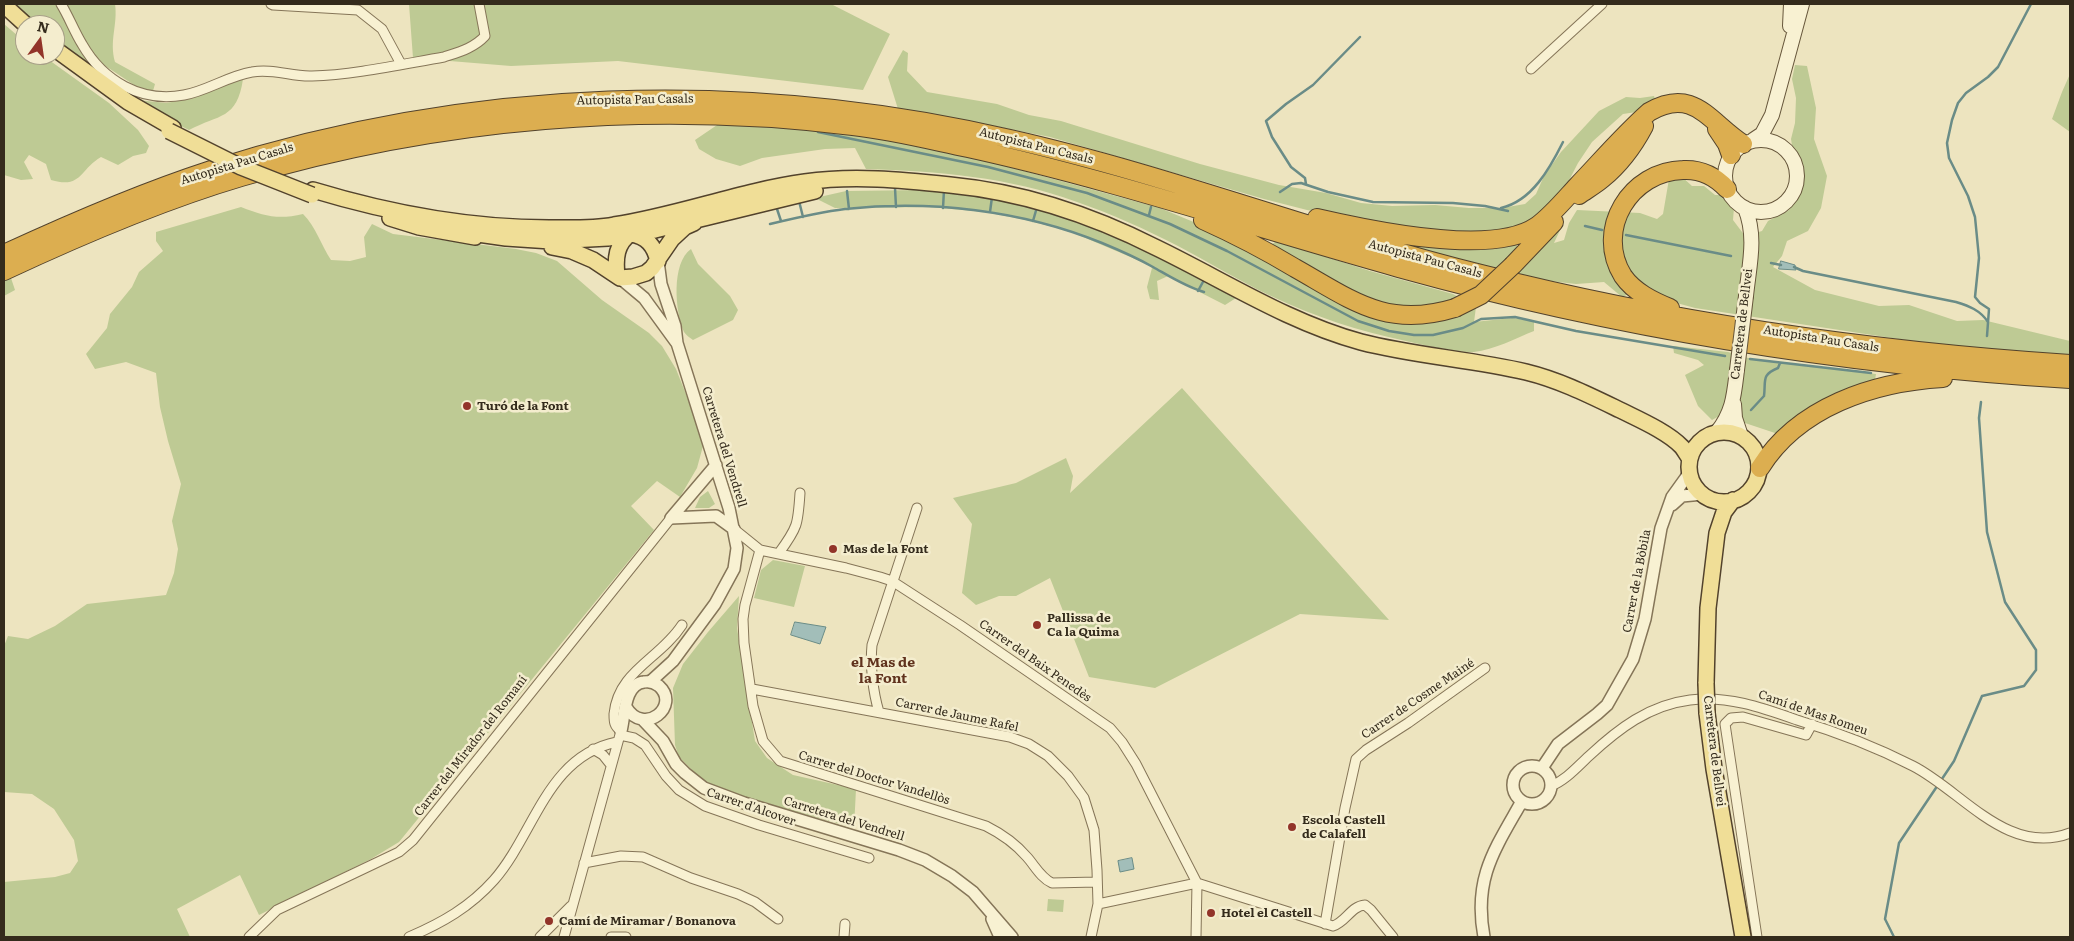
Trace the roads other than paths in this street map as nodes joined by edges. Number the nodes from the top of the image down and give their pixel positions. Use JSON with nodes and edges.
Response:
{"nodes":[{"id":1,"x":61,"y":4,"type":"edge"},
{"id":2,"x":271,"y":4,"type":"edge"},
{"id":3,"x":479,"y":4,"type":"edge"},
{"id":4,"x":1602,"y":4,"type":"edge"},
{"id":5,"x":1791,"y":4,"type":"edge"},
{"id":6,"x":1802,"y":4,"type":"edge"},
{"id":7,"x":4,"y":5,"type":"edge"},
{"id":8,"x":4,"y":12,"type":"edge"},
{"id":9,"x":15,"y":15,"type":"edge"},
{"id":10,"x":15,"y":22,"type":"edge"},
{"id":11,"x":1789,"y":49,"type":"junction"},
{"id":12,"x":65,"y":56,"type":"edge"},
{"id":13,"x":65,"y":63,"type":"edge"},
{"id":14,"x":401,"y":64,"type":"junction"},
{"id":15,"x":1531,"y":69,"type":"dead end"},
{"id":16,"x":1772,"y":115,"type":"junction"},
{"id":17,"x":171,"y":130,"type":"junction"},
{"id":18,"x":1742,"y":146,"type":"junction"},
{"id":19,"x":1784,"y":147,"type":"junction"},
{"id":20,"x":912,"y":182,"type":"junction"},
{"id":21,"x":1727,"y":189,"type":"junction"},
{"id":22,"x":312,"y":192,"type":"junction"},
{"id":23,"x":1143,"y":193,"type":"junction"},
{"id":24,"x":1231,"y":200,"type":"junction"},
{"id":25,"x":719,"y":201,"type":"junction"},
{"id":26,"x":1745,"y":208,"type":"junction"},
{"id":27,"x":1768,"y":212,"type":"junction"},
{"id":28,"x":711,"y":216,"type":"junction"},
{"id":29,"x":389,"y":218,"type":"junction"},
{"id":30,"x":537,"y":228,"type":"junction"},
{"id":31,"x":631,"y":234,"type":"junction"},
{"id":32,"x":1752,"y":249,"type":"junction"},
{"id":33,"x":4,"y":254,"type":"edge"},
{"id":34,"x":658,"y":261,"type":"junction"},
{"id":35,"x":4,"y":271,"type":"edge"},
{"id":36,"x":619,"y":277,"type":"junction"},
{"id":37,"x":1700,"y":320,"type":"junction"},
{"id":38,"x":677,"y":343,"type":"junction"},
{"id":39,"x":2070,"y":364,"type":"edge"},
{"id":40,"x":1976,"y":373,"type":"junction"},
{"id":41,"x":2070,"y":379,"type":"edge"},
{"id":42,"x":1734,"y":398,"type":"junction"},
{"id":43,"x":1717,"y":432,"type":"junction"},
{"id":44,"x":1665,"y":435,"type":"junction"},
{"id":45,"x":1741,"y":436,"type":"junction"},
{"id":46,"x":1702,"y":440,"type":"junction"},
{"id":47,"x":716,"y":465,"type":"junction"},
{"id":48,"x":1690,"y":465,"type":"junction"},
{"id":49,"x":1760,"y":468,"type":"junction"},
{"id":50,"x":800,"y":493,"type":"dead end"},
{"id":51,"x":1706,"y":496,"type":"junction"},
{"id":52,"x":1733,"y":500,"type":"junction"},
{"id":53,"x":917,"y":508,"type":"dead end"},
{"id":54,"x":1666,"y":512,"type":"junction"},
{"id":55,"x":671,"y":518,"type":"junction"},
{"id":56,"x":734,"y":529,"type":"junction"},
{"id":57,"x":1717,"y":533,"type":"junction"},
{"id":58,"x":760,"y":550,"type":"junction"},
{"id":59,"x":779,"y":553,"type":"junction"},
{"id":60,"x":892,"y":581,"type":"junction"},
{"id":61,"x":682,"y":625,"type":"dead end"},
{"id":62,"x":673,"y":661,"type":"junction"},
{"id":63,"x":1485,"y":668,"type":"dead end"},
{"id":64,"x":650,"y":682,"type":"junction"},
{"id":65,"x":662,"y":690,"type":"junction"},
{"id":66,"x":752,"y":690,"type":"junction"},
{"id":67,"x":626,"y":708,"type":"junction"},
{"id":68,"x":879,"y":712,"type":"junction"},
{"id":69,"x":658,"y":716,"type":"junction"},
{"id":70,"x":641,"y":719,"type":"junction"},
{"id":71,"x":1812,"y":724,"type":"junction"},
{"id":72,"x":619,"y":736,"type":"junction"},
{"id":73,"x":663,"y":741,"type":"junction"},
{"id":74,"x":593,"y":749,"type":"junction"},
{"id":75,"x":611,"y":765,"type":"junction"},
{"id":76,"x":1542,"y":768,"type":"junction"},
{"id":77,"x":1551,"y":786,"type":"junction"},
{"id":78,"x":1522,"y":800,"type":"junction"},
{"id":79,"x":2070,"y":833,"type":"edge"},
{"id":80,"x":869,"y":858,"type":"dead end"},
{"id":81,"x":584,"y":863,"type":"junction"},
{"id":82,"x":1098,"y":882,"type":"junction"},
{"id":83,"x":1197,"y":883,"type":"junction"},
{"id":84,"x":573,"y":904,"type":"junction"},
{"id":85,"x":1098,"y":904,"type":"junction"},
{"id":86,"x":988,"y":908,"type":"junction"},
{"id":87,"x":778,"y":919,"type":"dead end"},
{"id":88,"x":845,"y":924,"type":"dead end"},
{"id":89,"x":1325,"y":924,"type":"junction"},
{"id":90,"x":249,"y":937,"type":"edge"},
{"id":91,"x":409,"y":937,"type":"edge"},
{"id":92,"x":540,"y":937,"type":"edge"},
{"id":93,"x":564,"y":937,"type":"edge"},
{"id":94,"x":611,"y":937,"type":"edge"},
{"id":95,"x":626,"y":937,"type":"edge"},
{"id":96,"x":844,"y":937,"type":"edge"},
{"id":97,"x":1000,"y":937,"type":"edge"},
{"id":98,"x":1012,"y":937,"type":"edge"},
{"id":99,"x":1091,"y":937,"type":"edge"},
{"id":100,"x":1196,"y":937,"type":"edge"},
{"id":101,"x":1393,"y":937,"type":"edge"},
{"id":102,"x":1484,"y":937,"type":"edge"},
{"id":103,"x":1743,"y":937,"type":"edge"},
{"id":104,"x":1757,"y":937,"type":"edge"}],
"edges":[{"from":1,"to":14,"type":"street"},
{"from":2,"to":14,"type":"street"},
{"from":3,"to":14,"type":"street"},
{"from":4,"to":15,"type":"street"},
{"from":5,"to":11,"type":"main road"},
{"from":6,"to":11,"type":"main road"},
{"from":7,"to":9,"type":"main road"},
{"from":8,"to":10,"type":"main road"},
{"from":11,"to":16,"type":"main road"},
{"from":12,"to":17,"type":"main road"},
{"from":13,"to":17,"type":"main road"},
{"from":16,"to":18,"type":"main road"},
{"from":16,"to":19,"type":"main road"},
{"from":17,"to":22,"type":"main road"},
{"from":18,"to":19,"type":"main road"},
{"from":18,"to":21,"type":"main road"},
{"from":18,"to":23,"type":"highway","bridge":true},
{"from":18,"to":24,"type":"highway"},
{"from":19,"to":27,"type":"main road"},
{"from":20,"to":25,"type":"main road"},
{"from":20,"to":28,"type":"main road"},
{"from":20,"to":44,"type":"main road"},
{"from":21,"to":26,"type":"main road"},
{"from":21,"to":37,"type":"highway"},
{"from":22,"to":29,"type":"main road"},
{"from":22,"to":30,"type":"main road"},
{"from":23,"to":35,"type":"highway","name":"Autopista Pau Casals"},
{"from":23,"to":40,"type":"highway","name":"Autopista Pau Casals"},
{"from":24,"to":33,"type":"highway","name":"Autopista Pau Casals"},
{"from":24,"to":37,"type":"highway","name":"Autopista Pau Casals"},
{"from":25,"to":30,"type":"main road"},
{"from":25,"to":31,"type":"main road"},
{"from":26,"to":27,"type":"main road"},
{"from":26,"to":32,"type":"main road","name":"Carretera de Bellvei"},
{"from":27,"to":32,"type":"main road","name":"Carretera de Bellvei"},
{"from":28,"to":31,"type":"main road"},
{"from":28,"to":34,"type":"main road"},
{"from":29,"to":31,"type":"main road"},
{"from":29,"to":36,"type":"main road"},
{"from":30,"to":31,"type":"main road"},
{"from":31,"to":34,"type":"main road"},
{"from":31,"to":36,"type":"main road"},
{"from":32,"to":42,"type":"main road","name":"Carretera de Bellvei","bridge":true},
{"from":34,"to":36,"type":"main road"},
{"from":34,"to":38,"type":"street","name":"Carretera del Vendrell"},
{"from":36,"to":38,"type":"street","name":"Carretera del Vendrell"},
{"from":37,"to":39,"type":"highway","name":"Autopista Pau Casals"},
{"from":38,"to":47,"type":"street","name":"Carretera del Vendrell"},
{"from":40,"to":41,"type":"highway","name":"Autopista Pau Casals"},
{"from":40,"to":49,"type":"highway"},
{"from":42,"to":43,"type":"main road","name":"Carretera de Bellvei"},
{"from":42,"to":45,"type":"main road","name":"Carretera de Bellvei"},
{"from":43,"to":45,"type":"main road"},
{"from":43,"to":46,"type":"main road"},
{"from":44,"to":46,"type":"main road"},
{"from":44,"to":48,"type":"main road"},
{"from":45,"to":49,"type":"main road"},
{"from":46,"to":48,"type":"main road"},
{"from":47,"to":55,"type":"street"},
{"from":47,"to":56,"type":"street","name":"Carretera del Vendrell"},
{"from":48,"to":51,"type":"main road"},
{"from":48,"to":54,"type":"street","name":"Carrer de la Bòbila"},
{"from":49,"to":52,"type":"main road"},
{"from":50,"to":59,"type":"street"},
{"from":51,"to":52,"type":"main road"},
{"from":51,"to":54,"type":"street"},
{"from":51,"to":57,"type":"main road","name":"Carretera de Bellvei"},
{"from":52,"to":57,"type":"main road","name":"Carretera de Bellvei"},
{"from":53,"to":60,"type":"street"},
{"from":54,"to":76,"type":"street","name":"Carrer de la Bòbila"},
{"from":55,"to":56,"type":"street"},
{"from":55,"to":90,"type":"street","name":"Carrer del Mirador del Romaní"},
{"from":56,"to":58,"type":"street","name":"Carrer del Baix Penedès"},
{"from":56,"to":62,"type":"street","name":"Carretera del Vendrell"},
{"from":57,"to":103,"type":"main road","name":"Carretera de Bellvei","bridge":true},
{"from":58,"to":59,"type":"street","name":"Carrer del Baix Penedès"},
{"from":58,"to":66,"type":"street","name":"Carrer del Doctor Vandellòs"},
{"from":59,"to":60,"type":"street","name":"Carrer del Baix Penedès"},
{"from":60,"to":68,"type":"street"},
{"from":60,"to":83,"type":"street","name":"Carrer del Baix Penedès"},
{"from":61,"to":72,"type":"street"},
{"from":62,"to":64,"type":"street","name":"Carretera del Vendrell"},
{"from":62,"to":65,"type":"street","name":"Carretera del Vendrell"},
{"from":63,"to":89,"type":"street","name":"Carrer de Cosme Mainé"},
{"from":64,"to":65,"type":"street"},
{"from":64,"to":67,"type":"street"},
{"from":65,"to":69,"type":"street"},
{"from":66,"to":68,"type":"street","name":"Carrer de Jaume Rafel"},
{"from":66,"to":82,"type":"street","name":"Carrer del Doctor Vandellòs"},
{"from":67,"to":70,"type":"street"},
{"from":67,"to":72,"type":"street"},
{"from":68,"to":82,"type":"street","name":"Carrer de Jaume Rafel"},
{"from":69,"to":70,"type":"street"},
{"from":69,"to":73,"type":"street","name":"Carretera del Vendrell"},
{"from":70,"to":72,"type":"street"},
{"from":70,"to":73,"type":"street","name":"Carretera del Vendrell"},
{"from":71,"to":77,"type":"street","name":"Camí de Mas Romeu"},
{"from":71,"to":79,"type":"street","name":"Camí de Mas Romeu"},
{"from":71,"to":104,"type":"street"},
{"from":72,"to":74,"type":"street"},
{"from":72,"to":75,"type":"street"},
{"from":72,"to":80,"type":"street","name":"Carrer d'Alcover"},
{"from":73,"to":86,"type":"street","name":"Carretera del Vendrell"},
{"from":74,"to":75,"type":"street"},
{"from":74,"to":91,"type":"street"},
{"from":75,"to":81,"type":"street"},
{"from":76,"to":77,"type":"street"},
{"from":76,"to":78,"type":"street"},
{"from":77,"to":78,"type":"street"},
{"from":78,"to":102,"type":"street"},
{"from":81,"to":84,"type":"street"},
{"from":81,"to":87,"type":"street"},
{"from":82,"to":85,"type":"street","name":"Carrer de Jaume Rafel"},
{"from":83,"to":85,"type":"street"},
{"from":83,"to":89,"type":"street"},
{"from":83,"to":100,"type":"street","name":"Carrer del Baix Penedès"},
{"from":84,"to":92,"type":"street"},
{"from":84,"to":93,"type":"street"},
{"from":85,"to":99,"type":"street","name":"Carrer de Jaume Rafel"},
{"from":86,"to":97,"type":"street"},
{"from":86,"to":98,"type":"street","name":"Carretera del Vendrell"},
{"from":88,"to":96,"type":"street"},
{"from":89,"to":101,"type":"street"},
{"from":94,"to":95,"type":"street"}]}
